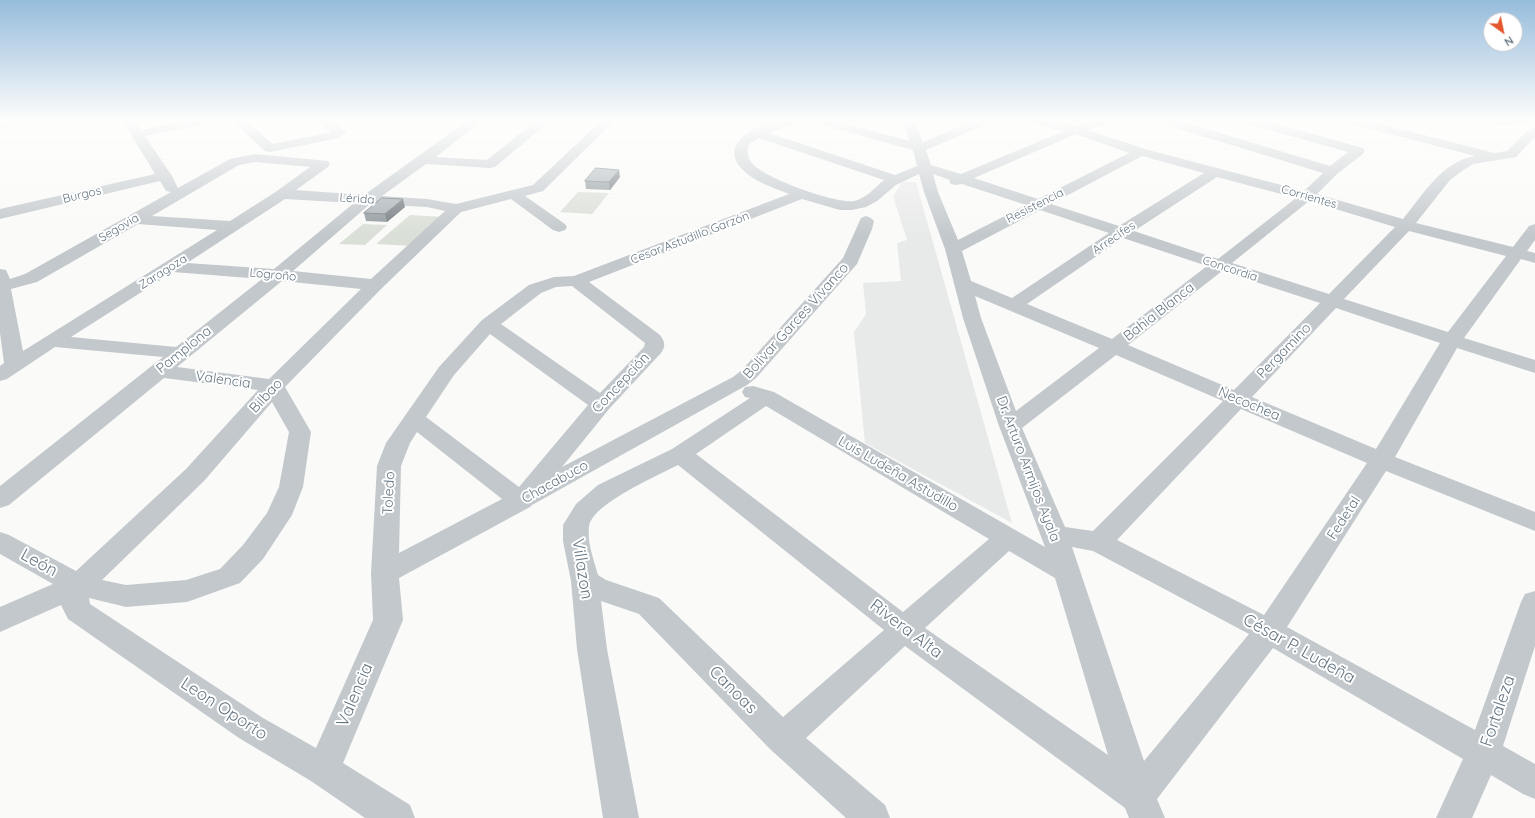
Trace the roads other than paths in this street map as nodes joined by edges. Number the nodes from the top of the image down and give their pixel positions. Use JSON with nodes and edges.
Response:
{"nodes":[{"id":1,"x":154,"y":159,"type":"edge"},
{"id":2,"x":249,"y":159,"type":"edge"},
{"id":3,"x":271,"y":159,"type":"edge"},
{"id":4,"x":496,"y":159,"type":"edge"},
{"id":5,"x":568,"y":159,"type":"edge"},
{"id":6,"x":742,"y":159,"type":"edge"},
{"id":7,"x":835,"y":159,"type":"edge"},
{"id":8,"x":923,"y":159,"type":"edge"},
{"id":9,"x":1008,"y":159,"type":"edge"},
{"id":10,"x":1126,"y":159,"type":"edge"},
{"id":11,"x":1167,"y":159,"type":"edge"},
{"id":12,"x":1293,"y":159,"type":"edge"},
{"id":13,"x":1347,"y":159,"type":"edge"},
{"id":14,"x":1481,"y":159,"type":"edge"},
{"id":15,"x":423,"y":160,"type":"joint"},
{"id":16,"x":324,"y":165,"type":"joint"},
{"id":17,"x":926,"y":169,"type":"junction"},
{"id":18,"x":1332,"y":171,"type":"junction"},
{"id":19,"x":1215,"y":172,"type":"junction"},
{"id":20,"x":165,"y":176,"type":"junction"},
{"id":21,"x":894,"y":179,"type":"junction"},
{"id":22,"x":962,"y":179,"type":"junction"},
{"id":23,"x":931,"y":192,"type":"junction"},
{"id":24,"x":282,"y":194,"type":"junction"},
{"id":25,"x":803,"y":194,"type":"junction"},
{"id":26,"x":175,"y":195,"type":"junction"},
{"id":27,"x":514,"y":195,"type":"junction"},
{"id":28,"x":1307,"y":196,"type":"junction"},
{"id":29,"x":366,"y":200,"type":"junction"},
{"id":30,"x":1037,"y":204,"type":"junction"},
{"id":31,"x":456,"y":209,"type":"junction"},
{"id":32,"x":0,"y":214,"type":"edge"},
{"id":33,"x":135,"y":219,"type":"junction"},
{"id":34,"x":866,"y":222,"type":"dead end"},
{"id":35,"x":1406,"y":225,"type":"junction"},
{"id":36,"x":233,"y":226,"type":"junction"},
{"id":37,"x":559,"y":227,"type":"dead end"},
{"id":38,"x":1535,"y":229,"type":"edge"},
{"id":39,"x":1121,"y":232,"type":"junction"},
{"id":40,"x":953,"y":249,"type":"junction"},
{"id":41,"x":1526,"y":256,"type":"edge"},
{"id":42,"x":1220,"y":265,"type":"junction"},
{"id":43,"x":170,"y":267,"type":"junction"},
{"id":44,"x":278,"y":275,"type":"junction"},
{"id":45,"x":576,"y":281,"type":"junction"},
{"id":46,"x":1,"y":283,"type":"edge"},
{"id":47,"x":375,"y":285,"type":"junction"},
{"id":48,"x":964,"y":285,"type":"junction"},
{"id":49,"x":1332,"y":302,"type":"junction"},
{"id":50,"x":1013,"y":306,"type":"junction"},
{"id":51,"x":489,"y":324,"type":"junction"},
{"id":52,"x":1452,"y":340,"type":"junction"},
{"id":53,"x":51,"y":341,"type":"junction"},
{"id":54,"x":1115,"y":347,"type":"junction"},
{"id":55,"x":180,"y":353,"type":"junction"},
{"id":56,"x":1535,"y":367,"type":"edge"},
{"id":57,"x":7,"y":370,"type":"edge"},
{"id":58,"x":159,"y":371,"type":"junction"},
{"id":59,"x":274,"y":386,"type":"junction"},
{"id":60,"x":725,"y":389,"type":"junction"},
{"id":61,"x":766,"y":397,"type":"junction"},
{"id":62,"x":1238,"y":399,"type":"junction"},
{"id":63,"x":601,"y":404,"type":"junction"},
{"id":64,"x":414,"y":419,"type":"junction"},
{"id":65,"x":1010,"y":426,"type":"junction"},
{"id":66,"x":680,"y":454,"type":"junction"},
{"id":67,"x":1381,"y":460,"type":"junction"},
{"id":68,"x":0,"y":499,"type":"edge"},
{"id":69,"x":521,"y":501,"type":"junction"},
{"id":70,"x":1535,"y":522,"type":"edge"},
{"id":71,"x":1055,"y":535,"type":"junction"},
{"id":72,"x":1008,"y":537,"type":"junction"},
{"id":73,"x":0,"y":542,"type":"edge"},
{"id":74,"x":1099,"y":542,"type":"junction"},
{"id":75,"x":1067,"y":572,"type":"junction"},
{"id":76,"x":385,"y":573,"type":"junction"},
{"id":77,"x":585,"y":581,"type":"junction"},
{"id":78,"x":78,"y":584,"type":"junction"},
{"id":79,"x":1535,"y":602,"type":"edge"},
{"id":80,"x":0,"y":620,"type":"edge"},
{"id":81,"x":388,"y":620,"type":"joint"},
{"id":82,"x":905,"y":630,"type":"junction"},
{"id":83,"x":1270,"y":631,"type":"junction"},
{"id":84,"x":782,"y":738,"type":"junction"},
{"id":85,"x":1484,"y":752,"type":"junction"},
{"id":86,"x":323,"y":770,"type":"junction"},
{"id":87,"x":1535,"y":782,"type":"edge"},
{"id":88,"x":1142,"y":807,"type":"edge"},
{"id":89,"x":397,"y":818,"type":"edge"},
{"id":90,"x":621,"y":818,"type":"edge"},
{"id":91,"x":872,"y":818,"type":"edge"},
{"id":92,"x":1454,"y":818,"type":"edge"}],
"edges":[{"from":1,"to":20,"type":"street"},
{"from":2,"to":26,"type":"street","name":"Segovia"},
{"from":3,"to":16,"type":"street","name":"Segovia"},
{"from":4,"to":15,"type":"street"},
{"from":5,"to":27,"type":"street"},
{"from":6,"to":25,"type":"street"},
{"from":7,"to":21,"type":"street"},
{"from":8,"to":17,"type":"street","name":"Dr. Arturo Armijos Ayala"},
{"from":9,"to":22,"type":"street"},
{"from":10,"to":30,"type":"street","name":"Resistencia"},
{"from":11,"to":19,"type":"street","name":"Corrientes"},
{"from":12,"to":18,"type":"street"},
{"from":13,"to":18,"type":"street","name":"Bahia Blanca"},
{"from":14,"to":35,"type":"street","name":"Pergamino"},
{"from":15,"to":29,"type":"street","name":"Pamplona"},
{"from":16,"to":24,"type":"street","name":"Zaragoza"},
{"from":17,"to":21,"type":"street"},
{"from":17,"to":22,"type":"street","name":"Concordia"},
{"from":17,"to":23,"type":"street","name":"Dr. Arturo Armijos Ayala"},
{"from":18,"to":28,"type":"street","name":"Bahia Blanca"},
{"from":19,"to":28,"type":"street","name":"Corrientes"},
{"from":19,"to":39,"type":"street","name":"Arrecifes"},
{"from":20,"to":26,"type":"street"},
{"from":20,"to":32,"type":"street","name":"Burgos"},
{"from":21,"to":25,"type":"street"},
{"from":22,"to":23,"type":"street"},
{"from":22,"to":30,"type":"street","name":"Concordia"},
{"from":23,"to":40,"type":"street","name":"Dr. Arturo Armijos Ayala"},
{"from":24,"to":29,"type":"street","name":"Lérida"},
{"from":24,"to":36,"type":"street","name":"Zaragoza"},
{"from":25,"to":45,"type":"street","name":"Cesar Astudillo Garzón"},
{"from":26,"to":33,"type":"street","name":"Segovia"},
{"from":27,"to":31,"type":"street"},
{"from":27,"to":37,"type":"street"},
{"from":28,"to":35,"type":"street","name":"Corrientes"},
{"from":28,"to":42,"type":"street","name":"Bahia Blanca"},
{"from":29,"to":31,"type":"street","name":"Lérida"},
{"from":29,"to":44,"type":"street","name":"Pamplona"},
{"from":30,"to":39,"type":"street","name":"Concordia"},
{"from":30,"to":40,"type":"street","name":"Resistencia"},
{"from":31,"to":47,"type":"street","name":"Bilbao"},
{"from":33,"to":36,"type":"street"},
{"from":33,"to":46,"type":"street","name":"Segovia"},
{"from":34,"to":60,"type":"street","name":"Bolivar Garces Vivanco"},
{"from":35,"to":41,"type":"street","name":"Corrientes"},
{"from":35,"to":49,"type":"street","name":"Pergamino"},
{"from":36,"to":43,"type":"street","name":"Zaragoza"},
{"from":38,"to":41,"type":"street","name":"Fedetal"},
{"from":39,"to":42,"type":"street","name":"Concordia"},
{"from":39,"to":50,"type":"street","name":"Arrecifes"},
{"from":40,"to":48,"type":"street","name":"Dr. Arturo Armijos Ayala"},
{"from":41,"to":52,"type":"street","name":"Fedetal"},
{"from":42,"to":49,"type":"street","name":"Concordia"},
{"from":42,"to":54,"type":"street","name":"Bahia Blanca"},
{"from":43,"to":44,"type":"street","name":"Logroño"},
{"from":43,"to":53,"type":"street","name":"Zaragoza"},
{"from":44,"to":47,"type":"street","name":"Logroño"},
{"from":44,"to":55,"type":"street","name":"Pamplona"},
{"from":45,"to":51,"type":"street","name":"Cesar Astudillo Garzón"},
{"from":45,"to":63,"type":"street","name":"Concepción"},
{"from":46,"to":57,"type":"street"},
{"from":47,"to":59,"type":"street","name":"Bilbao"},
{"from":48,"to":50,"type":"street","name":"Necochea"},
{"from":48,"to":65,"type":"street","name":"Dr. Arturo Armijos Ayala"},
{"from":49,"to":52,"type":"street","name":"Concordia"},
{"from":49,"to":62,"type":"street","name":"Pergamino"},
{"from":50,"to":54,"type":"street","name":"Necochea"},
{"from":51,"to":63,"type":"street"},
{"from":51,"to":64,"type":"street","name":"Toledo"},
{"from":52,"to":56,"type":"street","name":"Concordia"},
{"from":52,"to":67,"type":"street","name":"Fedetal"},
{"from":53,"to":55,"type":"street"},
{"from":53,"to":57,"type":"street","name":"Zaragoza"},
{"from":54,"to":62,"type":"street","name":"Necochea"},
{"from":54,"to":65,"type":"street","name":"Bahia Blanca"},
{"from":55,"to":58,"type":"street","name":"Pamplona"},
{"from":58,"to":59,"type":"street","name":"Valencia"},
{"from":58,"to":68,"type":"street","name":"Pamplona"},
{"from":59,"to":78,"type":"street","name":"Bilbao"},
{"from":59,"to":78,"type":"street","name":"León"},
{"from":60,"to":61,"type":"street","name":"Luis Ludeña Astudillo"},
{"from":60,"to":69,"type":"street","name":"Chacabuco"},
{"from":61,"to":66,"type":"street","name":"Villazon"},
{"from":61,"to":72,"type":"street","name":"Luis Ludeña Astudillo"},
{"from":62,"to":67,"type":"street","name":"Necochea"},
{"from":62,"to":74,"type":"street","name":"Pergamino"},
{"from":63,"to":69,"type":"street","name":"Concepción"},
{"from":64,"to":69,"type":"street"},
{"from":64,"to":76,"type":"street","name":"Toledo"},
{"from":65,"to":71,"type":"street","name":"Dr. Arturo Armijos Ayala"},
{"from":66,"to":77,"type":"street","name":"Villazon"},
{"from":66,"to":82,"type":"street","name":"Rivera Alta"},
{"from":67,"to":70,"type":"street","name":"Necochea"},
{"from":67,"to":83,"type":"street","name":"Fedetal"},
{"from":69,"to":76,"type":"street","name":"Chacabuco"},
{"from":71,"to":74,"type":"street","name":"César P. Ludeña"},
{"from":71,"to":75,"type":"street","name":"Dr. Arturo Armijos Ayala"},
{"from":72,"to":75,"type":"street","name":"Luis Ludeña Astudillo"},
{"from":72,"to":82,"type":"street"},
{"from":73,"to":78,"type":"street","name":"León"},
{"from":74,"to":83,"type":"street","name":"César P. Ludeña"},
{"from":75,"to":88,"type":"street","name":"Dr. Arturo Armijos Ayala"},
{"from":76,"to":81,"type":"street","name":"Toledo"},
{"from":77,"to":84,"type":"street","name":"Canoas"},
{"from":77,"to":90,"type":"street","name":"Villazon"},
{"from":78,"to":80,"type":"street","name":"Bilbao"},
{"from":78,"to":86,"type":"street","name":"Leon Oporto"},
{"from":79,"to":85,"type":"street","name":"Fortaleza"},
{"from":81,"to":86,"type":"street","name":"Valencia"},
{"from":82,"to":84,"type":"street"},
{"from":82,"to":88,"type":"street","name":"Rivera Alta"},
{"from":83,"to":85,"type":"street","name":"César P. Ludeña"},
{"from":83,"to":88,"type":"street","name":"Fedetal"},
{"from":84,"to":91,"type":"street","name":"Canoas"},
{"from":85,"to":87,"type":"street","name":"César P. Ludeña"},
{"from":85,"to":92,"type":"street","name":"Fortaleza"},
{"from":86,"to":89,"type":"street","name":"Leon Oporto"}]}
